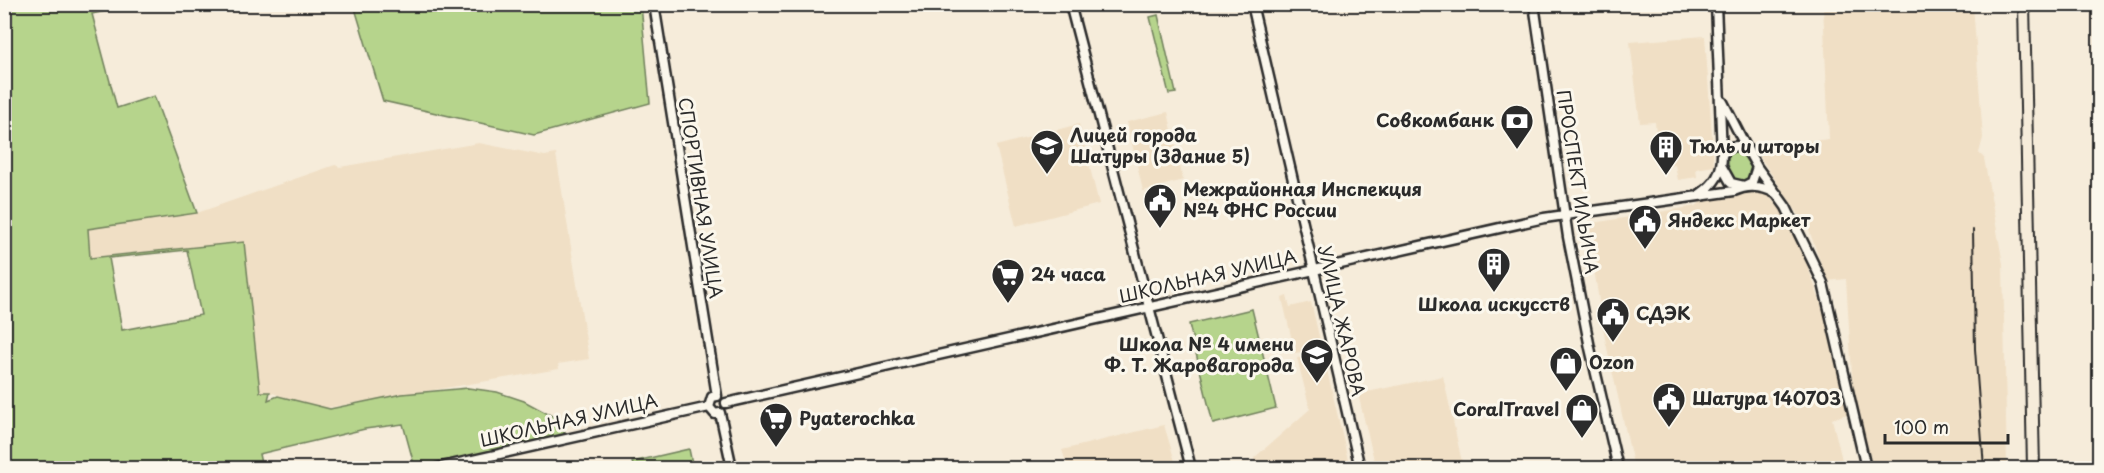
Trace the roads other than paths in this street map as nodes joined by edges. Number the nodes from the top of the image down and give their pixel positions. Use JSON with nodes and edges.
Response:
{"nodes":[{"id":1,"x":654,"y":4,"type":"edge"},
{"id":2,"x":1070,"y":4,"type":"edge"},
{"id":3,"x":1252,"y":4,"type":"edge"},
{"id":4,"x":1534,"y":4,"type":"edge"},
{"id":5,"x":1716,"y":4,"type":"edge"},
{"id":6,"x":1721,"y":100,"type":"junction"},
{"id":7,"x":1746,"y":147,"type":"junction"},
{"id":8,"x":1722,"y":155,"type":"junction"},
{"id":9,"x":1722,"y":167,"type":"junction"},
{"id":10,"x":1757,"y":167,"type":"junction"},
{"id":11,"x":1744,"y":186,"type":"junction"},
{"id":12,"x":1777,"y":194,"type":"junction"},
{"id":13,"x":1700,"y":195,"type":"junction"},
{"id":14,"x":1564,"y":214,"type":"junction"},
{"id":15,"x":1312,"y":270,"type":"junction"},
{"id":16,"x":1148,"y":308,"type":"junction"},
{"id":17,"x":717,"y":396,"type":"junction"},
{"id":18,"x":726,"y":403,"type":"junction"},
{"id":19,"x":709,"y":407,"type":"junction"},
{"id":20,"x":720,"y":413,"type":"junction"},
{"id":21,"x":437,"y":468,"type":"edge"},
{"id":22,"x":732,"y":468,"type":"edge"},
{"id":23,"x":1191,"y":468,"type":"edge"},
{"id":24,"x":1360,"y":468,"type":"edge"},
{"id":25,"x":1618,"y":468,"type":"edge"},
{"id":26,"x":1866,"y":468,"type":"edge"}],
"edges":[{"from":1,"to":17,"type":"street","name":"СПОРТИВНАЯ УЛИЦА"},
{"from":2,"to":16,"type":"street"},
{"from":3,"to":15,"type":"street","name":"УЛИЦА ЖАРОВА"},
{"from":4,"to":14,"type":"street","name":"ПРОСПЕКТ ИЛЬИЧА"},
{"from":5,"to":6,"type":"street"},
{"from":6,"to":7,"type":"street"},
{"from":6,"to":8,"type":"street"},
{"from":7,"to":8,"type":"street"},
{"from":7,"to":10,"type":"street"},
{"from":8,"to":9,"type":"street"},
{"from":9,"to":11,"type":"street"},
{"from":9,"to":13,"type":"street"},
{"from":10,"to":11,"type":"street"},
{"from":10,"to":12,"type":"street"},
{"from":11,"to":12,"type":"street"},
{"from":11,"to":13,"type":"street","name":"ШКОЛЬНАЯ УЛИЦА"},
{"from":12,"to":26,"type":"street"},
{"from":13,"to":14,"type":"street","name":"ШКОЛЬНАЯ УЛИЦА"},
{"from":14,"to":15,"type":"street","name":"ШКОЛЬНАЯ УЛИЦА"},
{"from":14,"to":25,"type":"street","name":"ПРОСПЕКТ ИЛЬИЧА"},
{"from":15,"to":16,"type":"street","name":"ШКОЛЬНАЯ УЛИЦА"},
{"from":15,"to":24,"type":"street","name":"УЛИЦА ЖАРОВА"},
{"from":16,"to":18,"type":"street","name":"ШКОЛЬНАЯ УЛИЦА"},
{"from":16,"to":23,"type":"street"},
{"from":17,"to":18,"type":"street"},
{"from":17,"to":19,"type":"street"},
{"from":18,"to":20,"type":"street"},
{"from":19,"to":20,"type":"street"},
{"from":19,"to":21,"type":"street","name":"ШКОЛЬНАЯ УЛИЦА"},
{"from":20,"to":22,"type":"street"}]}
